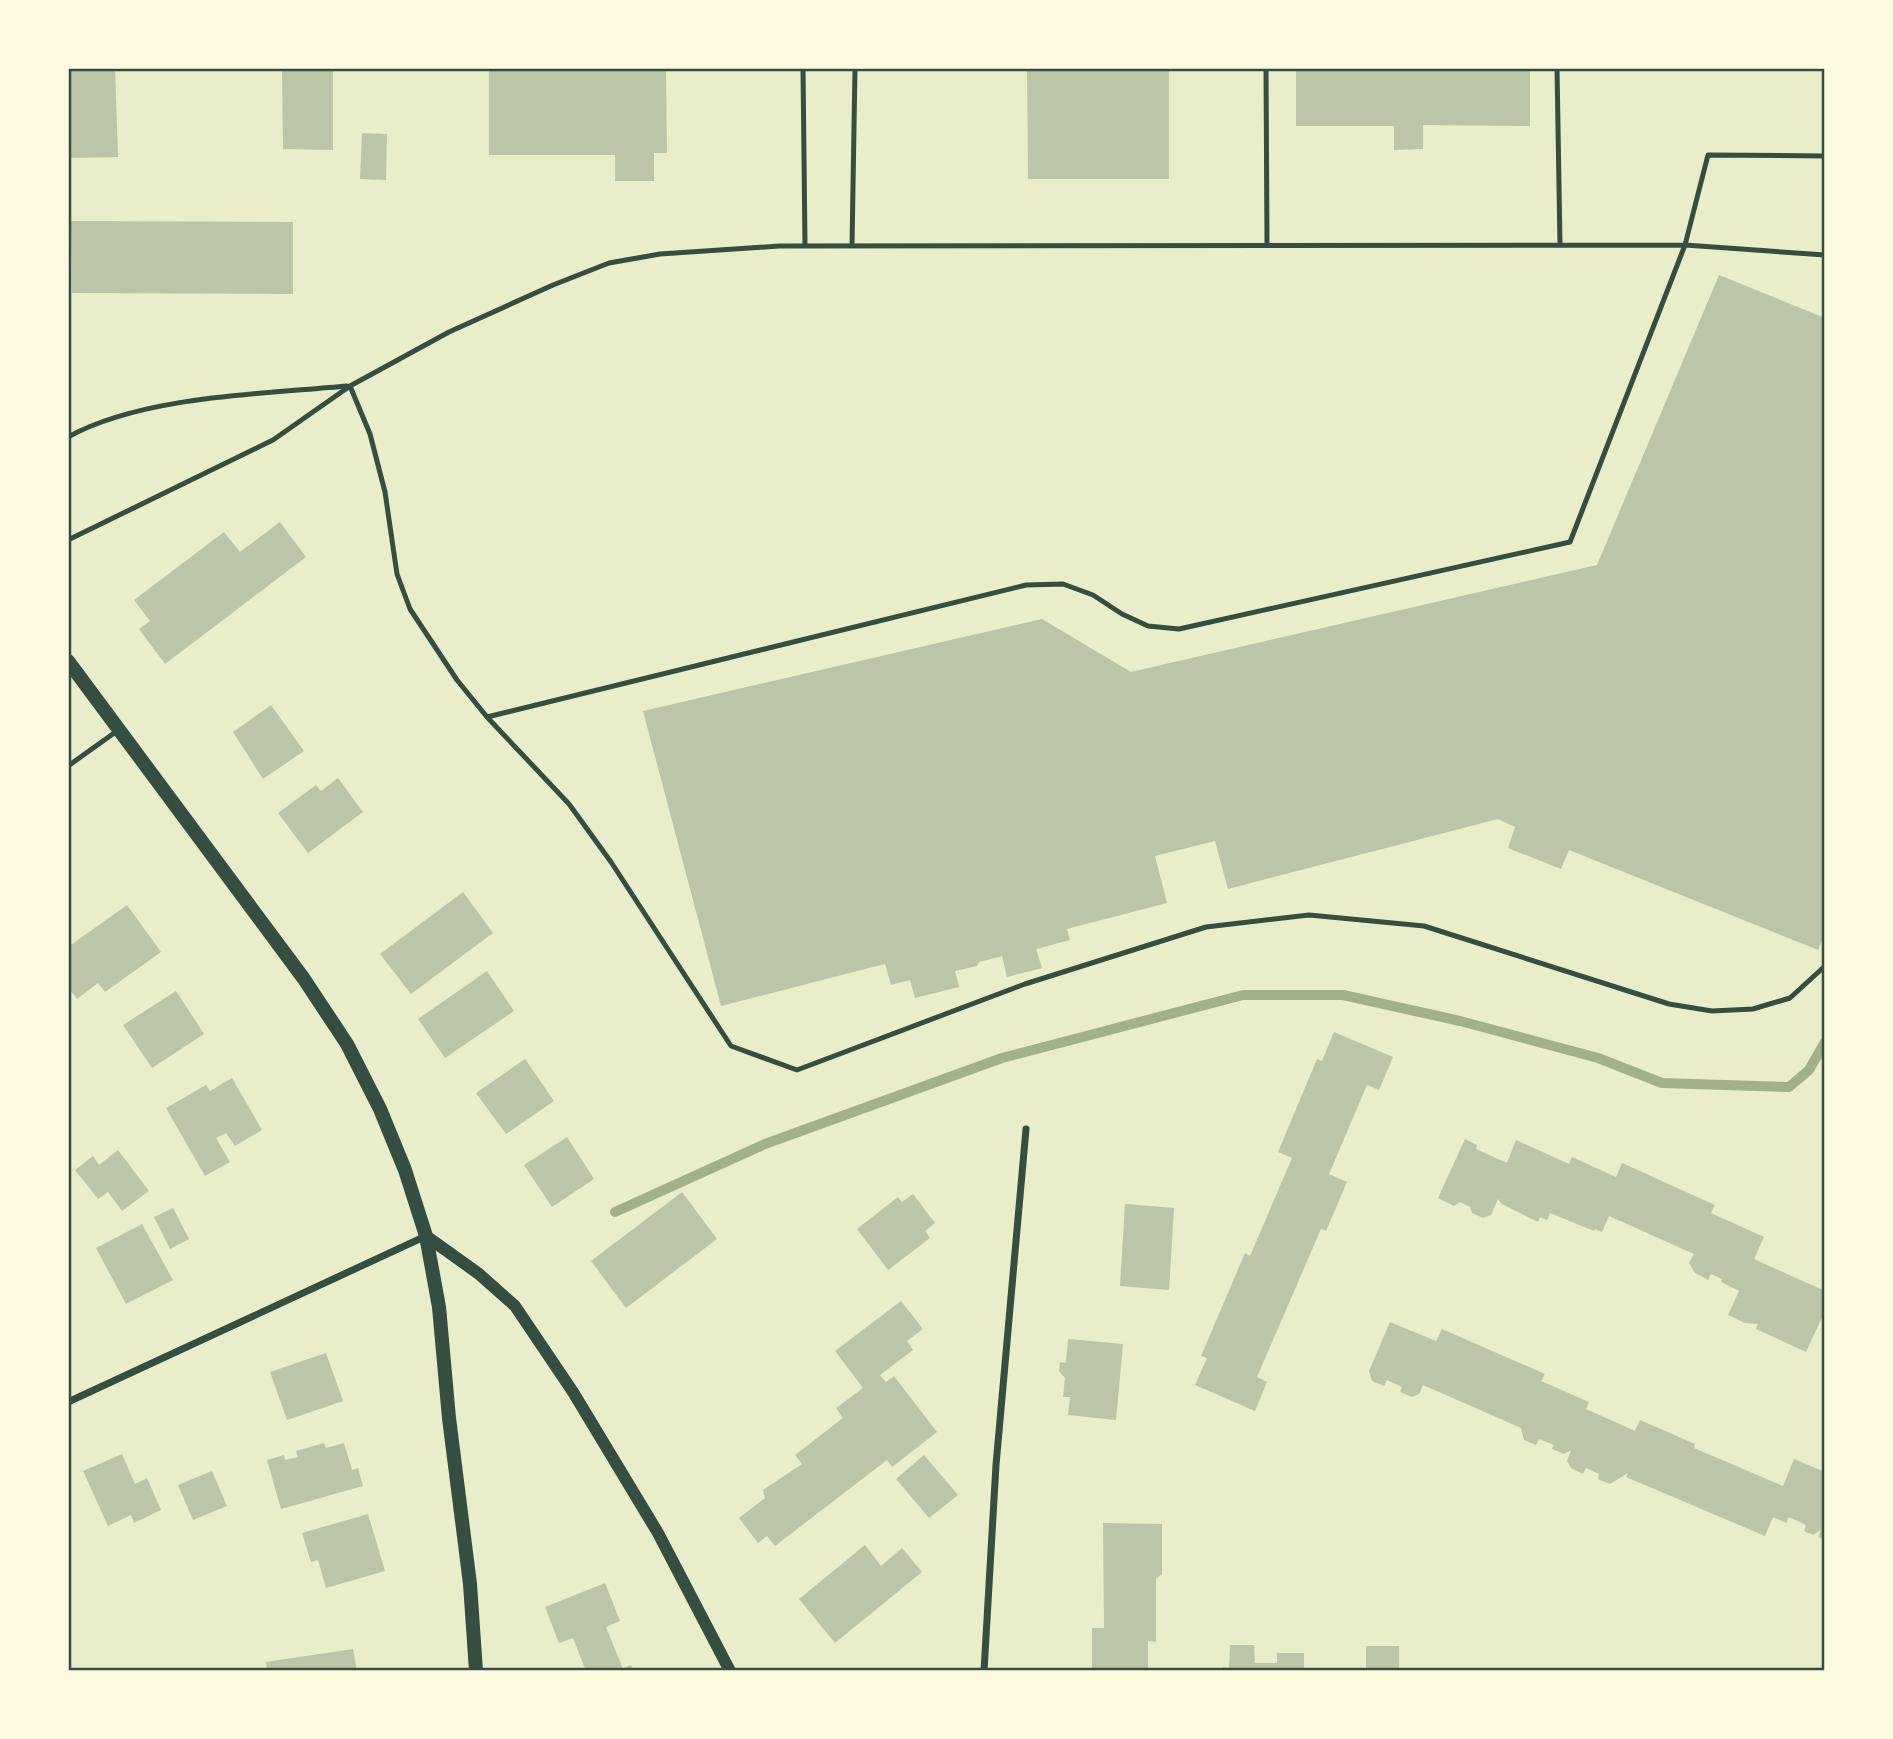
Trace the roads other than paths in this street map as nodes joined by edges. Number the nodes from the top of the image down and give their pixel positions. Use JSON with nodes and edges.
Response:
{"nodes":[{"id":1,"x":803,"y":68,"type":"edge"},
{"id":2,"x":855,"y":68,"type":"edge"},
{"id":3,"x":1266,"y":68,"type":"edge"},
{"id":4,"x":1557,"y":68,"type":"edge"},
{"id":5,"x":1825,"y":156,"type":"edge"},
{"id":6,"x":1685,"y":244,"type":"junction"},
{"id":7,"x":1267,"y":245,"type":"junction"},
{"id":8,"x":1560,"y":245,"type":"junction"},
{"id":9,"x":805,"y":246,"type":"junction"},
{"id":10,"x":852,"y":246,"type":"junction"},
{"id":11,"x":1825,"y":255,"type":"edge"},
{"id":12,"x":350,"y":386,"type":"junction"},
{"id":13,"x":68,"y":438,"type":"edge"},
{"id":14,"x":68,"y":540,"type":"edge"},
{"id":15,"x":68,"y":660,"type":"edge"},
{"id":16,"x":487,"y":717,"type":"junction"},
{"id":17,"x":120,"y":729,"type":"junction"},
{"id":18,"x":68,"y":765,"type":"edge"},
{"id":19,"x":1825,"y":966,"type":"edge"},
{"id":20,"x":1026,"y":1129,"type":"dead end"},
{"id":21,"x":426,"y":1236,"type":"junction"},
{"id":22,"x":68,"y":1402,"type":"edge"},
{"id":23,"x":477,"y":1671,"type":"edge"},
{"id":24,"x":730,"y":1671,"type":"edge"},
{"id":25,"x":984,"y":1671,"type":"edge"}],
"edges":[{"from":1,"to":9,"type":"lane"},
{"from":2,"to":10,"type":"lane"},
{"from":3,"to":7,"type":"lane"},
{"from":4,"to":8,"type":"lane"},
{"from":5,"to":6,"type":"lane"},
{"from":6,"to":8,"type":"lane"},
{"from":6,"to":11,"type":"lane"},
{"from":6,"to":16,"type":"lane"},
{"from":7,"to":8,"type":"lane"},
{"from":7,"to":10,"type":"lane"},
{"from":9,"to":10,"type":"lane"},
{"from":9,"to":12,"type":"lane"},
{"from":12,"to":13,"type":"lane"},
{"from":12,"to":14,"type":"lane"},
{"from":12,"to":16,"type":"lane"},
{"from":15,"to":17,"type":"main road"},
{"from":16,"to":19,"type":"lane"},
{"from":17,"to":18,"type":"lane"},
{"from":17,"to":21,"type":"main road"},
{"from":20,"to":25,"type":"street"},
{"from":21,"to":22,"type":"street"},
{"from":21,"to":23,"type":"main road"},
{"from":21,"to":24,"type":"street"}]}
